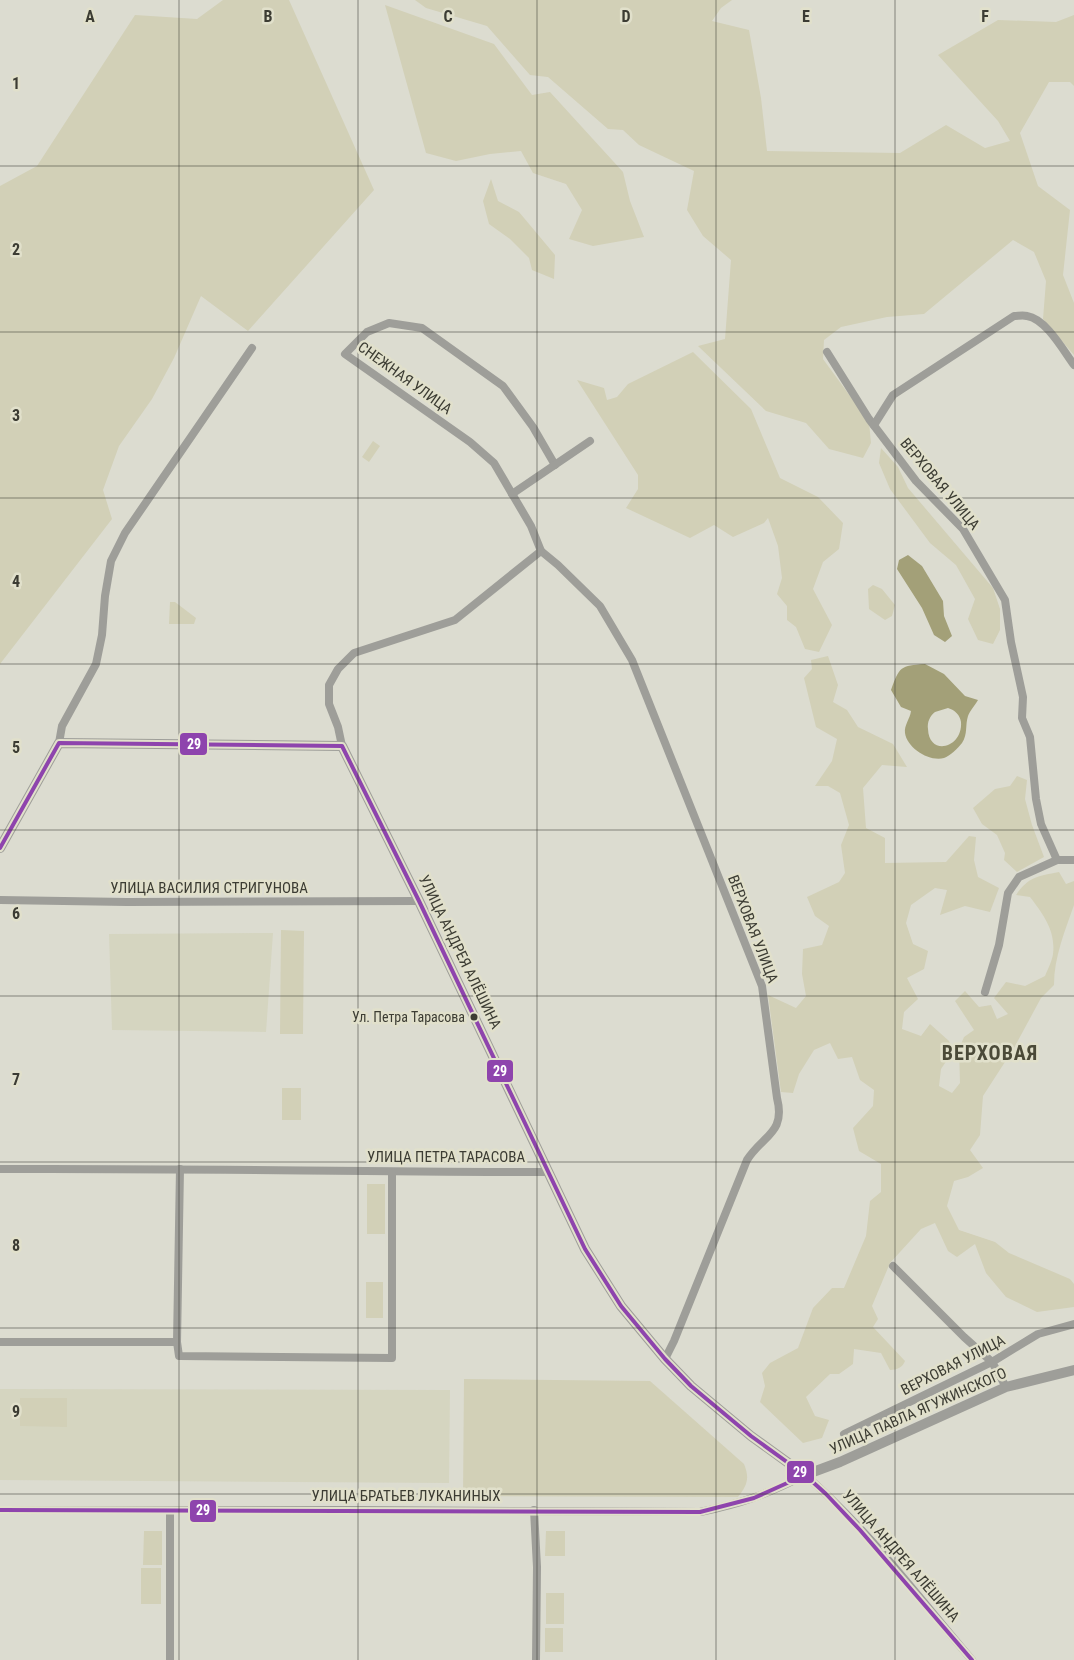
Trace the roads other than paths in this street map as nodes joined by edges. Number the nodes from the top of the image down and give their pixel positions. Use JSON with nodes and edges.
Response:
{"nodes":[{"id":1,"x":252,"y":348,"type":"dead end"},
{"id":2,"x":828,"y":352,"type":"dead end"},
{"id":3,"x":1074,"y":365,"type":"edge"},
{"id":4,"x":874,"y":425,"type":"junction"},
{"id":5,"x":590,"y":441,"type":"dead end"},
{"id":6,"x":555,"y":465,"type":"junction"},
{"id":7,"x":512,"y":494,"type":"junction"},
{"id":8,"x":541,"y":551,"type":"junction"},
{"id":9,"x":59,"y":743,"type":"junction"},
{"id":10,"x":342,"y":746,"type":"junction"},
{"id":11,"x":0,"y":848,"type":"edge"},
{"id":12,"x":1057,"y":860,"type":"junction"},
{"id":13,"x":1074,"y":860,"type":"edge"},
{"id":14,"x":0,"y":900,"type":"edge"},
{"id":15,"x":419,"y":901,"type":"junction"},
{"id":16,"x":985,"y":992,"type":"dead end"},
{"id":17,"x":180,"y":1169,"type":"junction"},
{"id":18,"x":0,"y":1170,"type":"edge"},
{"id":19,"x":392,"y":1172,"type":"junction"},
{"id":20,"x":547,"y":1172,"type":"junction"},
{"id":21,"x":893,"y":1266,"type":"dead end"},
{"id":22,"x":1074,"y":1324,"type":"edge"},
{"id":23,"x":0,"y":1342,"type":"edge"},
{"id":24,"x":177,"y":1342,"type":"junction"},
{"id":25,"x":664,"y":1359,"type":"junction"},
{"id":26,"x":992,"y":1362,"type":"junction"},
{"id":27,"x":1074,"y":1370,"type":"edge"},
{"id":28,"x":1006,"y":1387,"type":"junction"},
{"id":29,"x":844,"y":1434,"type":"dead end"},
{"id":30,"x":804,"y":1476,"type":"junction"},
{"id":31,"x":0,"y":1510,"type":"edge"},
{"id":32,"x":170,"y":1510,"type":"junction"},
{"id":33,"x":534,"y":1510,"type":"junction"},
{"id":34,"x":170,"y":1660,"type":"edge"},
{"id":35,"x":536,"y":1660,"type":"edge"},
{"id":36,"x":972,"y":1660,"type":"edge"}],
"edges":[{"from":1,"to":9,"type":"street"},
{"from":2,"to":4,"type":"street","name":"ВЕРХОВАЯ УЛИЦА"},
{"from":3,"to":4,"type":"street"},
{"from":4,"to":12,"type":"street","name":"ВЕРХОВАЯ УЛИЦА"},
{"from":5,"to":6,"type":"street"},
{"from":6,"to":7,"type":"street"},
{"from":6,"to":7,"type":"street","name":"СНЕЖНАЯ УЛИЦА"},
{"from":7,"to":8,"type":"street","name":"СНЕЖНАЯ УЛИЦА"},
{"from":8,"to":10,"type":"street"},
{"from":8,"to":25,"type":"street","name":"ВЕРХОВАЯ УЛИЦА"},
{"from":9,"to":10,"type":"street"},
{"from":9,"to":11,"type":"street"},
{"from":10,"to":15,"type":"street","name":"УЛИЦА АНДРЕЯ АЛЁШИНА"},
{"from":12,"to":13,"type":"street"},
{"from":12,"to":16,"type":"street"},
{"from":14,"to":15,"type":"street","name":"УЛИЦА ВАСИЛИЯ СТРИГУНОВА"},
{"from":15,"to":20,"type":"street","name":"УЛИЦА АНДРЕЯ АЛЁШИНА"},
{"from":17,"to":18,"type":"street","name":"УЛИЦА ПЕТРА ТАРАСОВА"},
{"from":17,"to":19,"type":"street","name":"УЛИЦА ПЕТРА ТАРАСОВА"},
{"from":17,"to":24,"type":"street"},
{"from":19,"to":20,"type":"street","name":"УЛИЦА ПЕТРА ТАРАСОВА"},
{"from":19,"to":24,"type":"street"},
{"from":20,"to":25,"type":"street"},
{"from":21,"to":26,"type":"street"},
{"from":22,"to":26,"type":"street","name":"ВЕРХОВАЯ УЛИЦА"},
{"from":23,"to":24,"type":"street"},
{"from":25,"to":30,"type":"street"},
{"from":26,"to":28,"type":"street"},
{"from":26,"to":29,"type":"street","name":"ВЕРХОВАЯ УЛИЦА"},
{"from":27,"to":28,"type":"street","name":"УЛИЦА ПАВЛА ЯГУЖИНСКОГО"},
{"from":28,"to":30,"type":"street","name":"УЛИЦА ПАВЛА ЯГУЖИНСКОГО"},
{"from":30,"to":33,"type":"street","name":"УЛИЦА БРАТЬЕВ ЛУКАНИНЫХ"},
{"from":30,"to":36,"type":"street","name":"УЛИЦА АНДРЕЯ АЛЁШИНА"},
{"from":31,"to":32,"type":"street","name":"УЛИЦА БРАТЬЕВ ЛУКАНИНЫХ"},
{"from":32,"to":33,"type":"street","name":"УЛИЦА БРАТЬЕВ ЛУКАНИНЫХ"},
{"from":32,"to":34,"type":"street"},
{"from":33,"to":35,"type":"street"}]}
